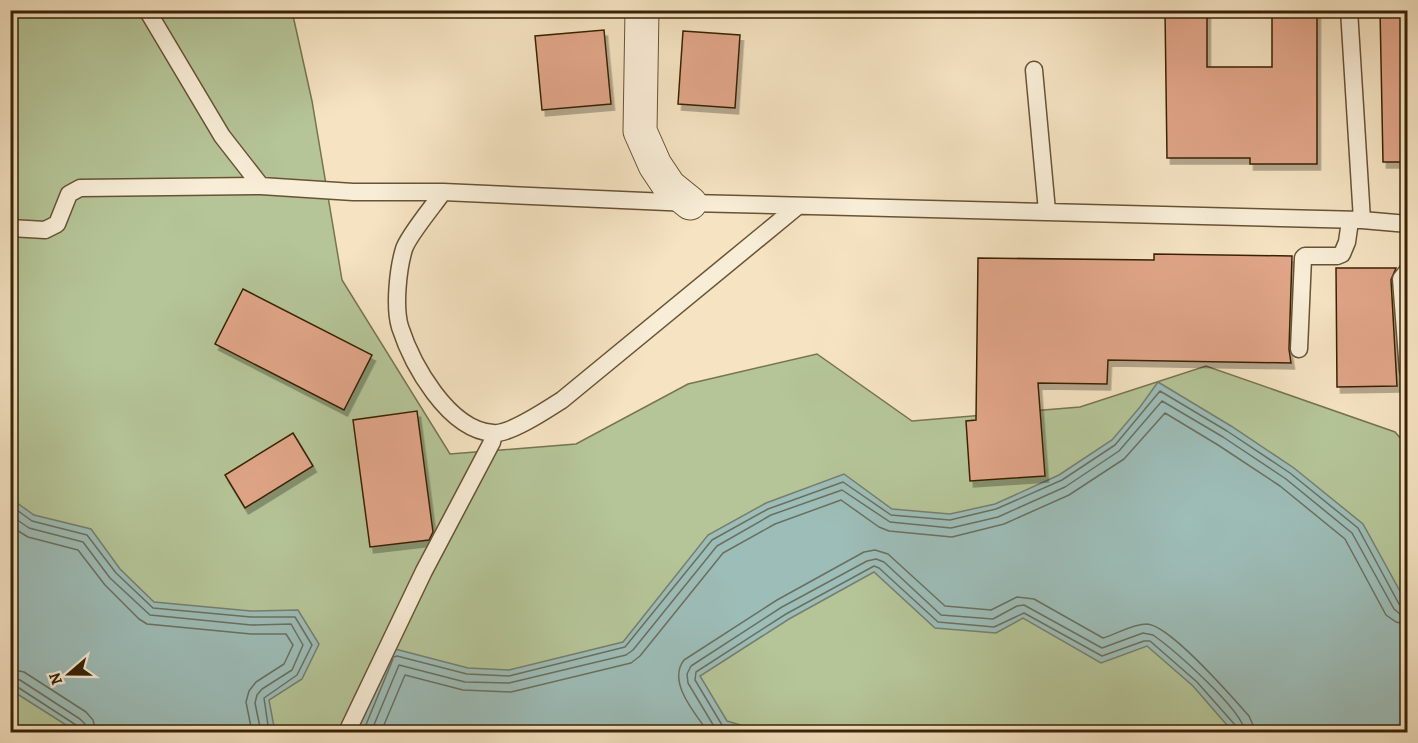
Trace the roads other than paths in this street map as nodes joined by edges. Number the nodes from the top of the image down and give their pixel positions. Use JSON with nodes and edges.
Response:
{"nodes":[{"id":1,"x":147,"y":10,"type":"edge"},
{"id":2,"x":642,"y":10,"type":"edge"},
{"id":3,"x":1349,"y":10,"type":"edge"},
{"id":4,"x":1034,"y":70,"type":"dead end"},
{"id":5,"x":261,"y":186,"type":"junction"},
{"id":6,"x":442,"y":192,"type":"junction"},
{"id":7,"x":690,"y":203,"type":"junction"},
{"id":8,"x":798,"y":206,"type":"junction"},
{"id":9,"x":1047,"y":211,"type":"junction"},
{"id":10,"x":1356,"y":221,"type":"junction"},
{"id":11,"x":1407,"y":225,"type":"edge"},
{"id":12,"x":10,"y":228,"type":"edge"},
{"id":13,"x":1407,"y":270,"type":"edge"},
{"id":14,"x":1299,"y":350,"type":"dead end"},
{"id":15,"x":1407,"y":371,"type":"edge"},
{"id":16,"x":494,"y":434,"type":"junction"},
{"id":17,"x":348,"y":732,"type":"edge"}],
"edges":[{"from":1,"to":5,"type":"lane"},
{"from":2,"to":7,"type":"street"},
{"from":3,"to":10,"type":"lane"},
{"from":4,"to":9,"type":"lane"},
{"from":5,"to":6,"type":"lane"},
{"from":5,"to":12,"type":"lane"},
{"from":6,"to":7,"type":"lane"},
{"from":6,"to":16,"type":"lane"},
{"from":7,"to":8,"type":"lane"},
{"from":8,"to":9,"type":"lane"},
{"from":8,"to":16,"type":"lane"},
{"from":9,"to":10,"type":"lane"},
{"from":10,"to":11,"type":"lane"},
{"from":10,"to":14,"type":"lane"},
{"from":13,"to":15,"type":"lane"},
{"from":16,"to":17,"type":"lane"}]}
